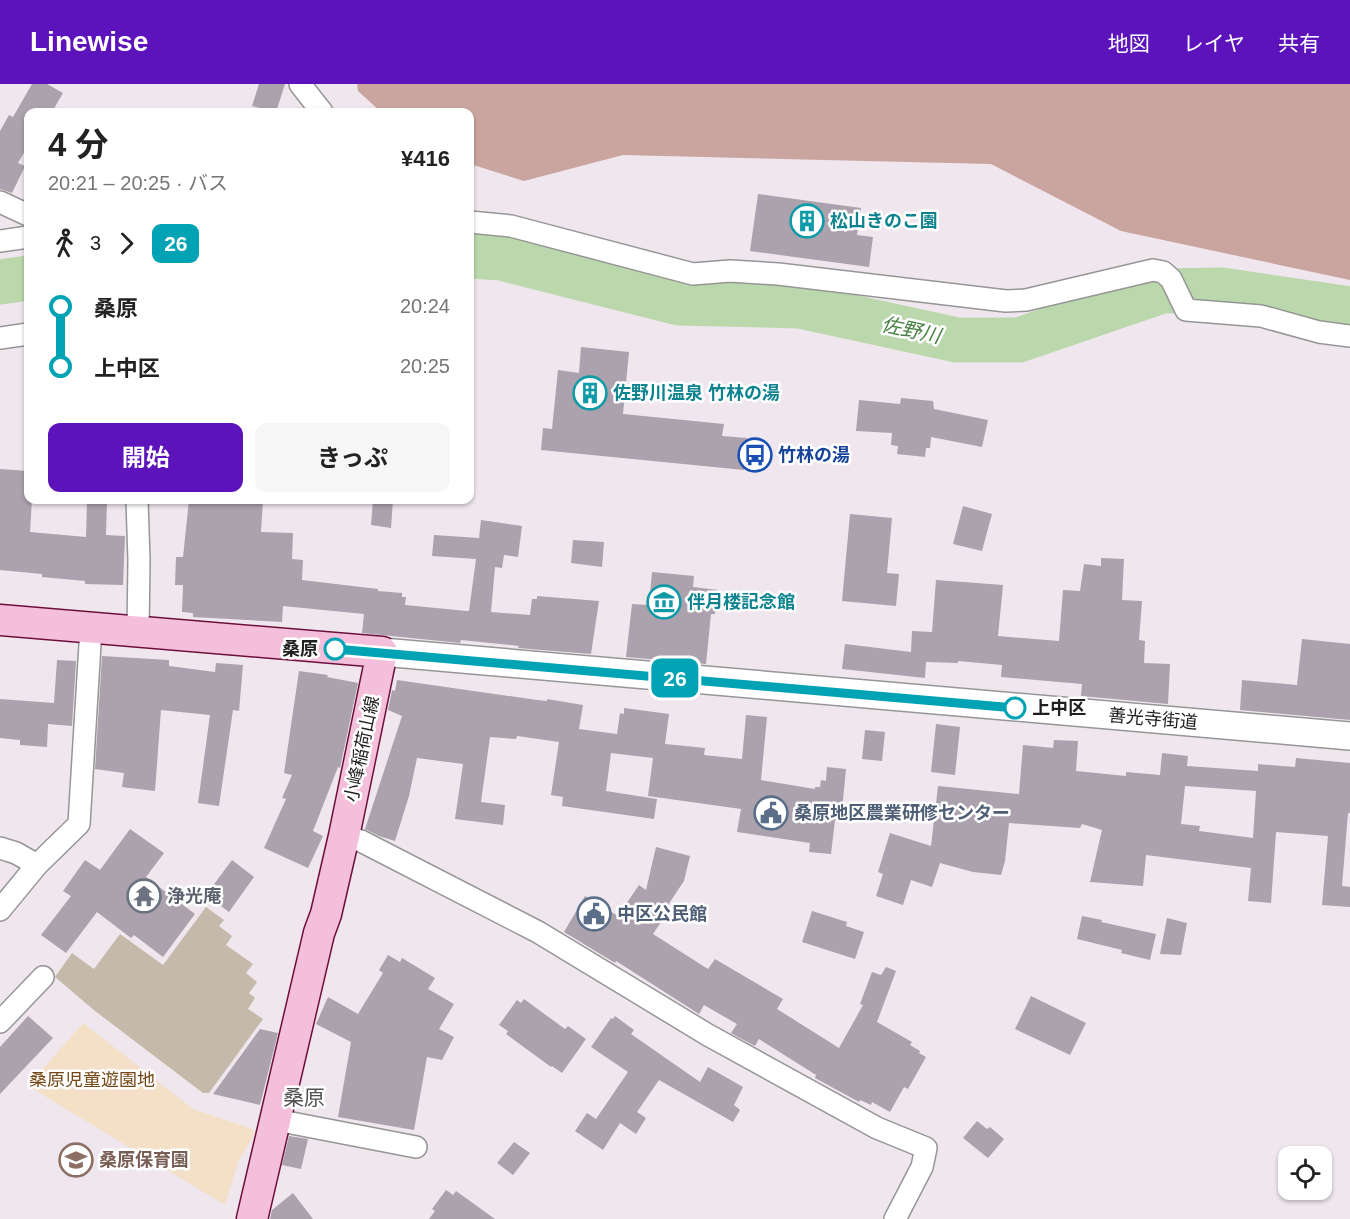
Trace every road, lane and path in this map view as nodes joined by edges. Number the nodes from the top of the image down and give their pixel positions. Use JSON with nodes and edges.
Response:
{"nodes":[{"id":1,"x":300,"y":84,"type":"edge"},
{"id":2,"x":319,"y":108,"type":"edge"},
{"id":3,"x":0,"y":202,"type":"edge"},
{"id":4,"x":24,"y":213,"type":"edge"},
{"id":5,"x":474,"y":222,"type":"edge"},
{"id":6,"x":24,"y":238,"type":"edge"},
{"id":7,"x":0,"y":241,"type":"edge"},
{"id":8,"x":24,"y":335,"type":"edge"},
{"id":9,"x":1350,"y":336,"type":"edge"},
{"id":10,"x":0,"y":338,"type":"edge"},
{"id":11,"x":137,"y":504,"type":"edge"},
{"id":12,"x":0,"y":620,"type":"edge"},
{"id":13,"x":91,"y":628,"type":"junction"},
{"id":14,"x":138,"y":632,"type":"junction"},
{"id":15,"x":382,"y":652,"type":"junction"},
{"id":16,"x":1350,"y":736,"type":"edge"},
{"id":17,"x":344,"y":836,"type":"junction"},
{"id":18,"x":0,"y":848,"type":"edge"},
{"id":19,"x":37,"y":865,"type":"junction"},
{"id":20,"x":0,"y":910,"type":"edge"},
{"id":21,"x":43,"y":976,"type":"dead end"},
{"id":22,"x":0,"y":1022,"type":"edge"},
{"id":23,"x":276,"y":1120,"type":"junction"},
{"id":24,"x":416,"y":1147,"type":"dead end"},
{"id":25,"x":252,"y":1219,"type":"edge"},
{"id":26,"x":895,"y":1219,"type":"edge"}],
"edges":[{"from":1,"to":2,"type":"street"},
{"from":3,"to":4,"type":"street"},
{"from":5,"to":9,"type":"street"},
{"from":6,"to":7,"type":"street"},
{"from":8,"to":10,"type":"street"},
{"from":11,"to":14,"type":"street"},
{"from":12,"to":13,"type":"main road"},
{"from":13,"to":14,"type":"main road"},
{"from":13,"to":19,"type":"street"},
{"from":14,"to":15,"type":"main road"},
{"from":15,"to":16,"type":"street","name":"善光寺街道"},
{"from":15,"to":17,"type":"main road","name":"小峰稲荷山線"},
{"from":17,"to":23,"type":"main road","name":"小峰稲荷山線"},
{"from":17,"to":26,"type":"street"},
{"from":18,"to":19,"type":"street"},
{"from":19,"to":20,"type":"street"},
{"from":21,"to":22,"type":"street"},
{"from":23,"to":24,"type":"street"},
{"from":23,"to":25,"type":"main road","name":"小峰稲荷山線"}]}
